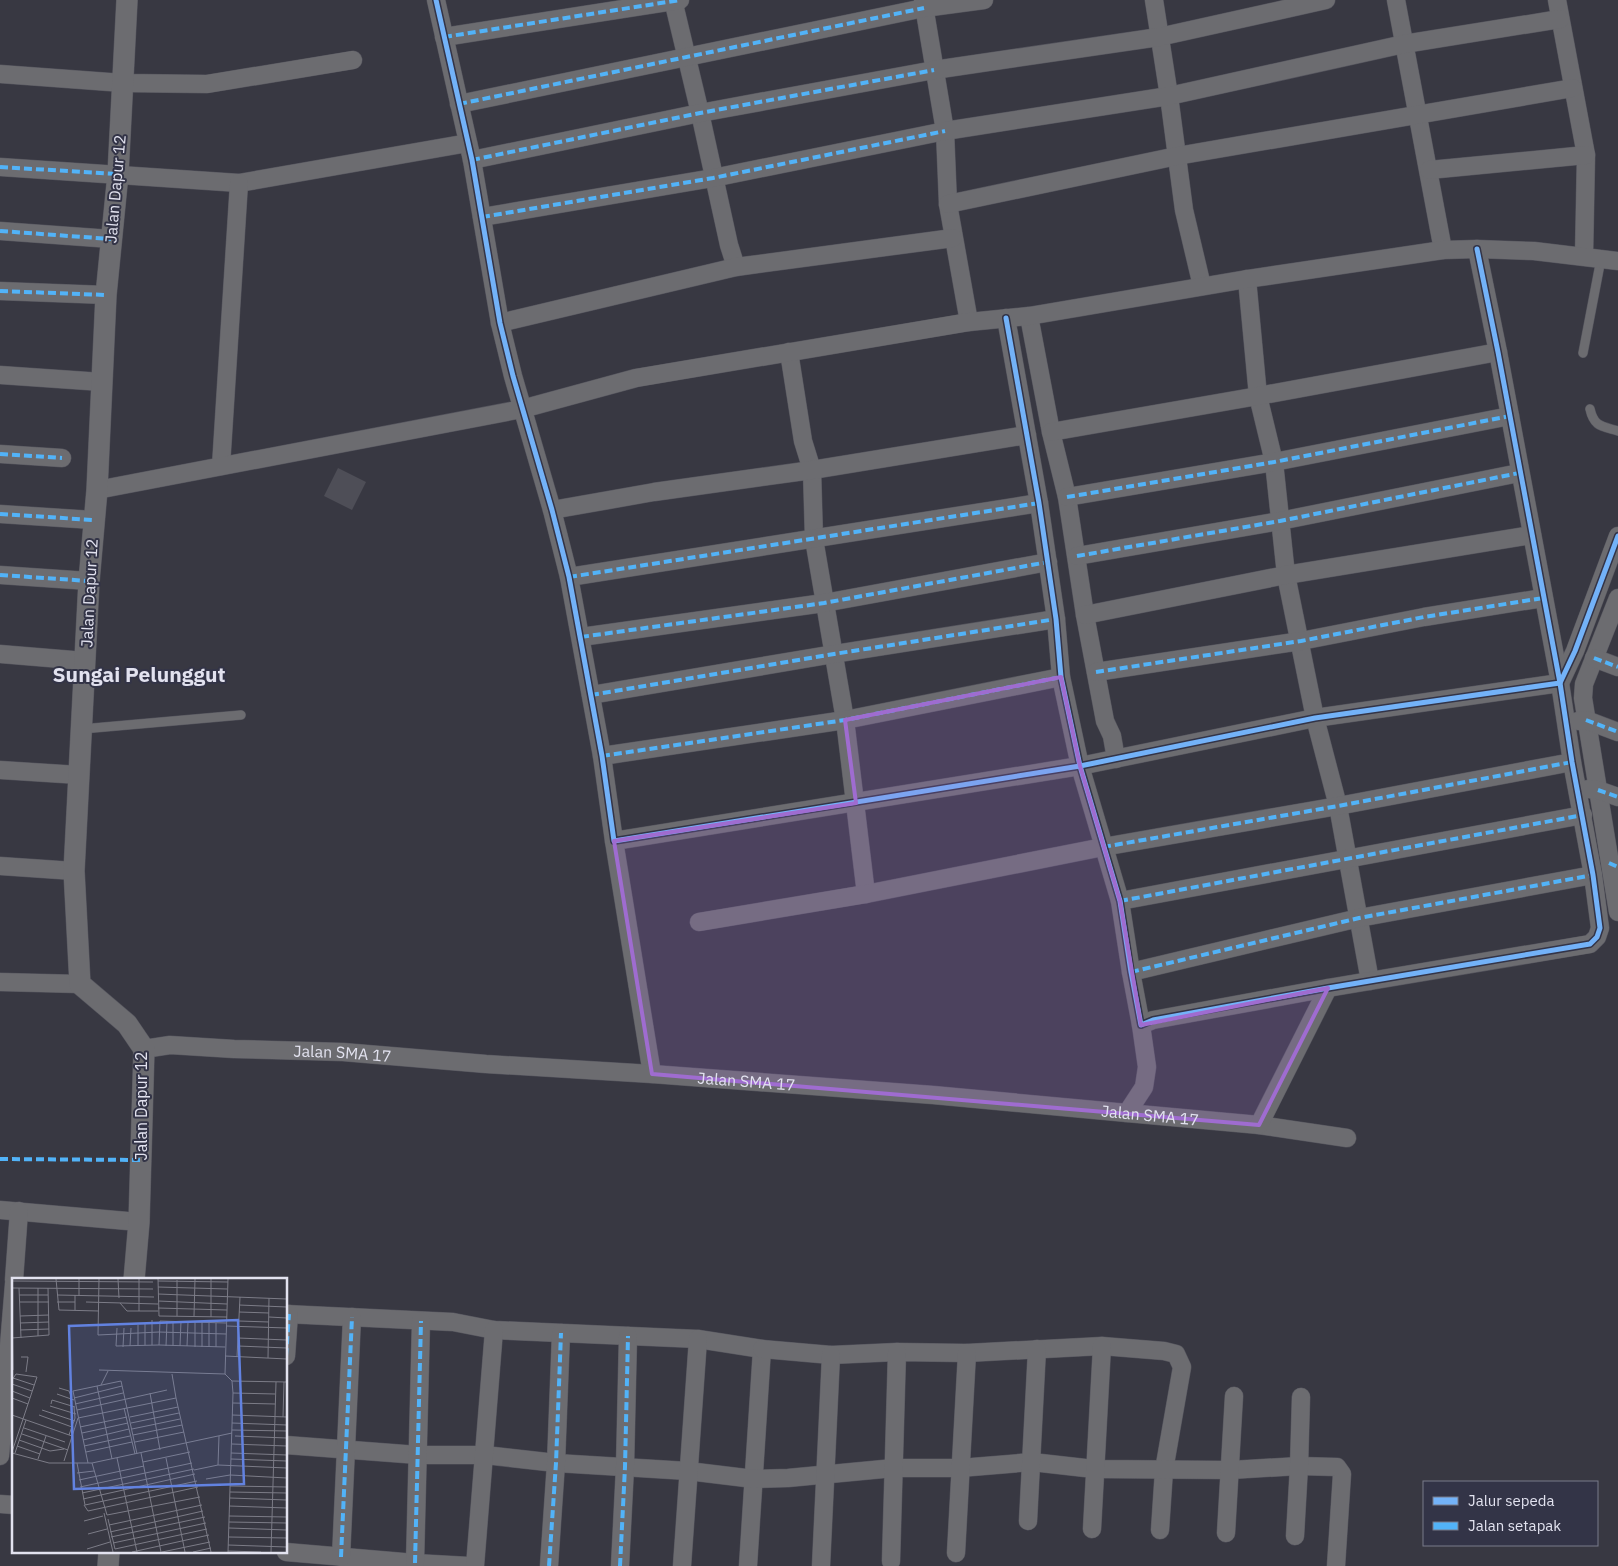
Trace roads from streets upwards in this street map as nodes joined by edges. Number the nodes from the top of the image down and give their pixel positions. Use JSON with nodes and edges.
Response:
{"nodes":[{"id":1,"x":127,"y":0,"type":"edge"},
{"id":2,"x":436,"y":0,"type":"edge"},
{"id":3,"x":676,"y":0,"type":"edge"},
{"id":4,"x":984,"y":0,"type":"edge"},
{"id":5,"x":1154,"y":0,"type":"edge"},
{"id":6,"x":1326,"y":0,"type":"edge"},
{"id":7,"x":1396,"y":0,"type":"edge"},
{"id":8,"x":1557,"y":0,"type":"edge"},
{"id":9,"x":923,"y":4,"type":"edge"},
{"id":10,"x":1560,"y":19,"type":"junction"},
{"id":11,"x":444,"y":37,"type":"junction"},
{"id":12,"x":1159,"y":37,"type":"junction"},
{"id":13,"x":1404,"y":44,"type":"junction"},
{"id":14,"x":687,"y":56,"type":"junction"},
{"id":15,"x":353,"y":60,"type":"dead end"},
{"id":16,"x":934,"y":70,"type":"junction"},
{"id":17,"x":0,"y":74,"type":"edge"},
{"id":18,"x":123,"y":84,"type":"junction"},
{"id":19,"x":1573,"y":88,"type":"junction"},
{"id":20,"x":1169,"y":96,"type":"junction"},
{"id":21,"x":459,"y":104,"type":"junction"},
{"id":22,"x":700,"y":113,"type":"junction"},
{"id":23,"x":1416,"y":114,"type":"junction"},
{"id":24,"x":945,"y":131,"type":"junction"},
{"id":25,"x":470,"y":152,"type":"junction"},
{"id":26,"x":1586,"y":155,"type":"junction"},
{"id":27,"x":1177,"y":156,"type":"junction"},
{"id":28,"x":0,"y":167,"type":"edge"},
{"id":29,"x":1429,"y":170,"type":"junction"},
{"id":30,"x":118,"y":174,"type":"junction"},
{"id":31,"x":713,"y":178,"type":"junction"},
{"id":32,"x":239,"y":183,"type":"junction"},
{"id":33,"x":948,"y":204,"type":"junction"},
{"id":34,"x":482,"y":217,"type":"junction"},
{"id":35,"x":0,"y":231,"type":"edge"},
{"id":36,"x":953,"y":238,"type":"junction"},
{"id":37,"x":111,"y":239,"type":"junction"},
{"id":38,"x":1477,"y":249,"type":"junction"},
{"id":39,"x":1443,"y":250,"type":"junction"},
{"id":40,"x":1584,"y":256,"type":"junction"},
{"id":41,"x":1610,"y":260,"type":"edge"},
{"id":42,"x":736,"y":268,"type":"junction"},
{"id":43,"x":1247,"y":279,"type":"junction"},
{"id":44,"x":1202,"y":286,"type":"junction"},
{"id":45,"x":0,"y":291,"type":"edge"},
{"id":46,"x":106,"y":296,"type":"junction"},
{"id":47,"x":1029,"y":316,"type":"junction"},
{"id":48,"x":1006,"y":318,"type":"junction"},
{"id":49,"x":969,"y":322,"type":"junction"},
{"id":50,"x":500,"y":323,"type":"junction"},
{"id":51,"x":789,"y":352,"type":"junction"},
{"id":52,"x":1498,"y":352,"type":"junction"},
{"id":53,"x":0,"y":375,"type":"edge"},
{"id":54,"x":102,"y":382,"type":"junction"},
{"id":55,"x":1258,"y":396,"type":"junction"},
{"id":56,"x":522,"y":409,"type":"junction"},
{"id":57,"x":1510,"y":416,"type":"junction"},
{"id":58,"x":1051,"y":432,"type":"junction"},
{"id":59,"x":1027,"y":435,"type":"junction"},
{"id":60,"x":0,"y":454,"type":"edge"},
{"id":61,"x":62,"y":458,"type":"dead end"},
{"id":62,"x":1274,"y":462,"type":"junction"},
{"id":63,"x":221,"y":466,"type":"junction"},
{"id":64,"x":812,"y":470,"type":"junction"},
{"id":65,"x":1519,"y":472,"type":"junction"},
{"id":66,"x":97,"y":490,"type":"junction"},
{"id":67,"x":1067,"y":497,"type":"junction"},
{"id":68,"x":1039,"y":503,"type":"junction"},
{"id":69,"x":552,"y":510,"type":"junction"},
{"id":70,"x":0,"y":514,"type":"edge"},
{"id":71,"x":93,"y":520,"type":"junction"},
{"id":72,"x":1280,"y":521,"type":"junction"},
{"id":73,"x":1532,"y":536,"type":"junction"},
{"id":74,"x":1618,"y":536,"type":"edge"},
{"id":75,"x":814,"y":539,"type":"junction"},
{"id":76,"x":1077,"y":556,"type":"junction"},
{"id":77,"x":1048,"y":562,"type":"junction"},
{"id":78,"x":0,"y":575,"type":"edge"},
{"id":79,"x":1286,"y":575,"type":"junction"},
{"id":80,"x":570,"y":577,"type":"junction"},
{"id":81,"x":89,"y":581,"type":"junction"},
{"id":82,"x":1543,"y":598,"type":"junction"},
{"id":83,"x":1618,"y":600,"type":"edge"},
{"id":84,"x":824,"y":603,"type":"junction"},
{"id":85,"x":1085,"y":615,"type":"junction"},
{"id":86,"x":1056,"y":619,"type":"junction"},
{"id":87,"x":581,"y":637,"type":"junction"},
{"id":88,"x":1301,"y":641,"type":"junction"},
{"id":89,"x":0,"y":654,"type":"edge"},
{"id":90,"x":834,"y":654,"type":"junction"},
{"id":91,"x":1594,"y":658,"type":"junction"},
{"id":92,"x":85,"y":661,"type":"junction"},
{"id":93,"x":1618,"y":667,"type":"edge"},
{"id":94,"x":1096,"y":672,"type":"junction"},
{"id":95,"x":1061,"y":677,"type":"junction"},
{"id":96,"x":1560,"y":683,"type":"junction"},
{"id":97,"x":590,"y":695,"type":"junction"},
{"id":98,"x":1315,"y":718,"type":"junction"},
{"id":99,"x":845,"y":720,"type":"junction"},
{"id":100,"x":1586,"y":720,"type":"junction"},
{"id":101,"x":1566,"y":722,"type":"junction"},
{"id":102,"x":1618,"y":732,"type":"edge"},
{"id":103,"x":602,"y":756,"type":"junction"},
{"id":104,"x":1116,"y":759,"type":"junction"},
{"id":105,"x":1572,"y":762,"type":"junction"},
{"id":106,"x":1080,"y":766,"type":"junction"},
{"id":107,"x":0,"y":770,"type":"edge"},
{"id":108,"x":79,"y":775,"type":"junction"},
{"id":109,"x":1577,"y":789,"type":"junction"},
{"id":110,"x":1598,"y":790,"type":"junction"},
{"id":111,"x":1618,"y":797,"type":"edge"},
{"id":112,"x":856,"y":803,"type":"junction"},
{"id":113,"x":1338,"y":806,"type":"junction"},
{"id":114,"x":1583,"y":815,"type":"junction"},
{"id":115,"x":614,"y":841,"type":"junction"},
{"id":116,"x":1103,"y":847,"type":"junction"},
{"id":117,"x":1347,"y":859,"type":"junction"},
{"id":118,"x":1614,"y":865,"type":"edge"},
{"id":119,"x":0,"y":866,"type":"edge"},
{"id":120,"x":1592,"y":867,"type":"junction"},
{"id":121,"x":74,"y":871,"type":"junction"},
{"id":122,"x":866,"y":894,"type":"junction"},
{"id":123,"x":1120,"y":901,"type":"junction"},
{"id":124,"x":1618,"y":912,"type":"edge"},
{"id":125,"x":1359,"y":918,"type":"junction"},
{"id":126,"x":698,"y":922,"type":"dead end"},
{"id":127,"x":1131,"y":972,"type":"junction"},
{"id":128,"x":1370,"y":981,"type":"junction"},
{"id":129,"x":0,"y":982,"type":"edge"},
{"id":130,"x":80,"y":984,"type":"junction"},
{"id":131,"x":1328,"y":988,"type":"junction"},
{"id":132,"x":1141,"y":1025,"type":"junction"},
{"id":133,"x":144,"y":1049,"type":"junction"},
{"id":134,"x":652,"y":1074,"type":"junction"},
{"id":135,"x":1127,"y":1113,"type":"junction"},
{"id":136,"x":1259,"y":1125,"type":"junction"},
{"id":137,"x":1347,"y":1138,"type":"dead end"},
{"id":138,"x":0,"y":1210,"type":"edge"},
{"id":139,"x":20,"y":1211,"type":"junction"},
{"id":140,"x":139,"y":1222,"type":"junction"},
{"id":141,"x":14,"y":1278,"type":"edge"},
{"id":142,"x":134,"y":1278,"type":"edge"},
{"id":143,"x":12,"y":1291,"type":"edge"},
{"id":144,"x":6,"y":1311,"type":"edge"},
{"id":145,"x":288,"y":1314,"type":"edge"},
{"id":146,"x":352,"y":1317,"type":"junction"},
{"id":147,"x":421,"y":1321,"type":"junction"},
{"id":148,"x":494,"y":1330,"type":"junction"},
{"id":149,"x":561,"y":1333,"type":"junction"},
{"id":150,"x":628,"y":1336,"type":"junction"},
{"id":151,"x":698,"y":1339,"type":"junction"},
{"id":152,"x":1102,"y":1346,"type":"junction"},
{"id":153,"x":762,"y":1349,"type":"junction"},
{"id":154,"x":1037,"y":1350,"type":"junction"},
{"id":155,"x":897,"y":1352,"type":"junction"},
{"id":156,"x":967,"y":1352,"type":"junction"},
{"id":157,"x":831,"y":1355,"type":"junction"},
{"id":158,"x":2,"y":1396,"type":"edge"},
{"id":159,"x":1234,"y":1396,"type":"dead end"},
{"id":160,"x":1301,"y":1397,"type":"dead end"},
{"id":161,"x":288,"y":1445,"type":"edge"},
{"id":162,"x":347,"y":1450,"type":"junction"},
{"id":163,"x":418,"y":1455,"type":"junction"},
{"id":164,"x":485,"y":1455,"type":"junction"},
{"id":165,"x":0,"y":1456,"type":"edge"},
{"id":166,"x":1032,"y":1462,"type":"junction"},
{"id":167,"x":556,"y":1463,"type":"junction"},
{"id":168,"x":625,"y":1466,"type":"junction"},
{"id":169,"x":1299,"y":1466,"type":"junction"},
{"id":170,"x":894,"y":1468,"type":"junction"},
{"id":171,"x":960,"y":1468,"type":"junction"},
{"id":172,"x":1094,"y":1469,"type":"junction"},
{"id":173,"x":1164,"y":1470,"type":"junction"},
{"id":174,"x":1231,"y":1470,"type":"junction"},
{"id":175,"x":688,"y":1471,"type":"junction"},
{"id":176,"x":825,"y":1473,"type":"junction"},
{"id":177,"x":754,"y":1479,"type":"junction"},
{"id":178,"x":1028,"y":1521,"type":"dead end"},
{"id":179,"x":1092,"y":1528,"type":"dead end"},
{"id":180,"x":1160,"y":1530,"type":"dead end"},
{"id":181,"x":1226,"y":1533,"type":"dead end"},
{"id":182,"x":1295,"y":1536,"type":"dead end"},
{"id":183,"x":288,"y":1552,"type":"edge"},
{"id":184,"x":956,"y":1553,"type":"dead end"},
{"id":185,"x":341,"y":1557,"type":"junction"},
{"id":186,"x":891,"y":1561,"type":"dead end"},
{"id":187,"x":415,"y":1563,"type":"junction"},
{"id":188,"x":469,"y":1566,"type":"edge"},
{"id":189,"x":475,"y":1566,"type":"edge"},
{"id":190,"x":549,"y":1566,"type":"edge"},
{"id":191,"x":620,"y":1566,"type":"edge"},
{"id":192,"x":682,"y":1566,"type":"edge"},
{"id":193,"x":748,"y":1566,"type":"edge"},
{"id":194,"x":821,"y":1566,"type":"edge"},
{"id":195,"x":1336,"y":1566,"type":"edge"}],
"edges":[{"from":1,"to":18,"type":"street","name":"Jalan Dapur 12"},
{"from":2,"to":11,"type":"street"},
{"from":3,"to":11,"type":"street"},
{"from":3,"to":14,"type":"street"},
{"from":4,"to":9,"type":"street"},
{"from":5,"to":12,"type":"street"},
{"from":6,"to":12,"type":"street"},
{"from":7,"to":13,"type":"street"},
{"from":8,"to":10,"type":"street"},
{"from":9,"to":14,"type":"street"},
{"from":9,"to":16,"type":"street"},
{"from":10,"to":13,"type":"street"},
{"from":10,"to":19,"type":"street"},
{"from":11,"to":21,"type":"street"},
{"from":12,"to":16,"type":"street"},
{"from":12,"to":20,"type":"street"},
{"from":13,"to":20,"type":"street"},
{"from":13,"to":23,"type":"street"},
{"from":14,"to":21,"type":"street"},
{"from":14,"to":22,"type":"street"},
{"from":15,"to":18,"type":"street"},
{"from":16,"to":22,"type":"street"},
{"from":16,"to":24,"type":"street"},
{"from":17,"to":18,"type":"street"},
{"from":18,"to":30,"type":"street","name":"Jalan Dapur 12"},
{"from":19,"to":23,"type":"street"},
{"from":19,"to":26,"type":"street"},
{"from":20,"to":24,"type":"street"},
{"from":20,"to":27,"type":"street"},
{"from":21,"to":25,"type":"street"},
{"from":22,"to":25,"type":"street"},
{"from":22,"to":31,"type":"street"},
{"from":23,"to":27,"type":"street"},
{"from":23,"to":29,"type":"street"},
{"from":24,"to":31,"type":"street"},
{"from":24,"to":33,"type":"street"},
{"from":25,"to":32,"type":"street"},
{"from":25,"to":34,"type":"street"},
{"from":26,"to":29,"type":"street"},
{"from":26,"to":40,"type":"street"},
{"from":27,"to":33,"type":"street"},
{"from":27,"to":44,"type":"street"},
{"from":28,"to":30,"type":"street"},
{"from":29,"to":39,"type":"street"},
{"from":30,"to":32,"type":"street"},
{"from":30,"to":37,"type":"street","name":"Jalan Dapur 12"},
{"from":31,"to":34,"type":"street"},
{"from":31,"to":42,"type":"street"},
{"from":32,"to":63,"type":"street"},
{"from":33,"to":36,"type":"street"},
{"from":34,"to":50,"type":"street"},
{"from":35,"to":37,"type":"street"},
{"from":36,"to":42,"type":"street"},
{"from":36,"to":49,"type":"street"},
{"from":37,"to":46,"type":"street","name":"Jalan Dapur 12"},
{"from":38,"to":39,"type":"street"},
{"from":38,"to":40,"type":"street"},
{"from":38,"to":52,"type":"street"},
{"from":39,"to":43,"type":"street"},
{"from":40,"to":41,"type":"street"},
{"from":42,"to":50,"type":"street"},
{"from":43,"to":44,"type":"street"},
{"from":43,"to":55,"type":"street"},
{"from":44,"to":47,"type":"street"},
{"from":45,"to":46,"type":"street"},
{"from":46,"to":54,"type":"street","name":"Jalan Dapur 12"},
{"from":47,"to":48,"type":"street"},
{"from":47,"to":58,"type":"street"},
{"from":48,"to":49,"type":"street"},
{"from":48,"to":59,"type":"street"},
{"from":49,"to":51,"type":"street"},
{"from":50,"to":56,"type":"street"},
{"from":51,"to":56,"type":"street"},
{"from":51,"to":64,"type":"street"},
{"from":52,"to":55,"type":"street"},
{"from":52,"to":57,"type":"street"},
{"from":53,"to":54,"type":"street"},
{"from":54,"to":66,"type":"street","name":"Jalan Dapur 12"},
{"from":55,"to":58,"type":"street"},
{"from":55,"to":62,"type":"street"},
{"from":56,"to":63,"type":"street"},
{"from":56,"to":69,"type":"street"},
{"from":57,"to":62,"type":"street"},
{"from":57,"to":65,"type":"street"},
{"from":58,"to":67,"type":"street"},
{"from":59,"to":64,"type":"street"},
{"from":59,"to":68,"type":"street"},
{"from":60,"to":61,"type":"street"},
{"from":62,"to":67,"type":"street"},
{"from":62,"to":72,"type":"street"},
{"from":63,"to":66,"type":"street"},
{"from":64,"to":69,"type":"street"},
{"from":64,"to":75,"type":"street"},
{"from":65,"to":72,"type":"street"},
{"from":65,"to":73,"type":"street"},
{"from":66,"to":71,"type":"street","name":"Jalan Dapur 12"},
{"from":67,"to":76,"type":"street"},
{"from":68,"to":75,"type":"street"},
{"from":68,"to":77,"type":"street"},
{"from":69,"to":80,"type":"street"},
{"from":70,"to":71,"type":"street"},
{"from":71,"to":81,"type":"street","name":"Jalan Dapur 12"},
{"from":72,"to":76,"type":"street"},
{"from":72,"to":79,"type":"street"},
{"from":73,"to":79,"type":"street"},
{"from":73,"to":82,"type":"street"},
{"from":74,"to":96,"type":"street"},
{"from":75,"to":80,"type":"street"},
{"from":75,"to":84,"type":"street"},
{"from":76,"to":85,"type":"street"},
{"from":77,"to":84,"type":"street"},
{"from":77,"to":86,"type":"street"},
{"from":78,"to":81,"type":"street"},
{"from":79,"to":85,"type":"street"},
{"from":79,"to":88,"type":"street"},
{"from":80,"to":87,"type":"street"},
{"from":81,"to":92,"type":"street","name":"Jalan Dapur 12"},
{"from":82,"to":88,"type":"street"},
{"from":82,"to":96,"type":"street"},
{"from":83,"to":91,"type":"street"},
{"from":84,"to":87,"type":"street"},
{"from":84,"to":90,"type":"street"},
{"from":85,"to":94,"type":"street"},
{"from":86,"to":90,"type":"street"},
{"from":86,"to":95,"type":"street"},
{"from":87,"to":97,"type":"street"},
{"from":88,"to":94,"type":"street"},
{"from":88,"to":98,"type":"street"},
{"from":89,"to":92,"type":"street"},
{"from":90,"to":97,"type":"street"},
{"from":90,"to":99,"type":"street"},
{"from":91,"to":93,"type":"street"},
{"from":91,"to":100,"type":"street"},
{"from":92,"to":108,"type":"street","name":"Jalan Dapur 12"},
{"from":94,"to":104,"type":"street"},
{"from":95,"to":99,"type":"street"},
{"from":95,"to":106,"type":"street"},
{"from":96,"to":98,"type":"street"},
{"from":96,"to":101,"type":"street"},
{"from":97,"to":103,"type":"street"},
{"from":98,"to":104,"type":"street"},
{"from":98,"to":113,"type":"street"},
{"from":99,"to":103,"type":"street"},
{"from":99,"to":112,"type":"street"},
{"from":100,"to":101,"type":"street"},
{"from":100,"to":102,"type":"street"},
{"from":100,"to":110,"type":"street"},
{"from":101,"to":105,"type":"street"},
{"from":103,"to":115,"type":"street"},
{"from":104,"to":106,"type":"street"},
{"from":105,"to":109,"type":"street"},
{"from":105,"to":113,"type":"street"},
{"from":106,"to":112,"type":"street"},
{"from":106,"to":116,"type":"street"},
{"from":107,"to":108,"type":"street"},
{"from":108,"to":121,"type":"street","name":"Jalan Dapur 12"},
{"from":109,"to":110,"type":"street"},
{"from":109,"to":114,"type":"street"},
{"from":110,"to":111,"type":"street"},
{"from":110,"to":118,"type":"street"},
{"from":112,"to":115,"type":"street"},
{"from":112,"to":122,"type":"street"},
{"from":113,"to":116,"type":"street"},
{"from":113,"to":117,"type":"street"},
{"from":114,"to":117,"type":"street"},
{"from":114,"to":120,"type":"street"},
{"from":115,"to":134,"type":"street"},
{"from":116,"to":122,"type":"street"},
{"from":116,"to":123,"type":"street"},
{"from":117,"to":123,"type":"street"},
{"from":117,"to":125,"type":"street"},
{"from":118,"to":120,"type":"street"},
{"from":118,"to":124,"type":"street"},
{"from":119,"to":121,"type":"street"},
{"from":120,"to":125,"type":"street"},
{"from":120,"to":128,"type":"street"},
{"from":121,"to":130,"type":"street","name":"Jalan Dapur 12"},
{"from":122,"to":126,"type":"street"},
{"from":123,"to":127,"type":"street"},
{"from":125,"to":127,"type":"street"},
{"from":125,"to":128,"type":"street"},
{"from":127,"to":132,"type":"street"},
{"from":128,"to":131,"type":"street"},
{"from":129,"to":130,"type":"street"},
{"from":130,"to":133,"type":"street","name":"Jalan Dapur 12"},
{"from":131,"to":132,"type":"street"},
{"from":131,"to":136,"type":"street"},
{"from":132,"to":135,"type":"street"},
{"from":133,"to":134,"type":"street","name":"Jalan SMA 17"},
{"from":133,"to":140,"type":"street","name":"Jalan Dapur 12"},
{"from":134,"to":135,"type":"street","name":"Jalan SMA 17"},
{"from":135,"to":136,"type":"street","name":"Jalan SMA 17"},
{"from":136,"to":137,"type":"street","name":"Jalan SMA 17"},
{"from":138,"to":139,"type":"street"},
{"from":139,"to":140,"type":"street"},
{"from":139,"to":141,"type":"street"},
{"from":140,"to":142,"type":"street","name":"Jalan Dapur 12"},
{"from":143,"to":144,"type":"street"},
{"from":144,"to":158,"type":"street"},
{"from":145,"to":146,"type":"street"},
{"from":146,"to":147,"type":"street"},
{"from":146,"to":162,"type":"street"},
{"from":147,"to":148,"type":"street"},
{"from":147,"to":163,"type":"street"},
{"from":148,"to":149,"type":"street"},
{"from":148,"to":164,"type":"street"},
{"from":149,"to":150,"type":"street"},
{"from":149,"to":167,"type":"street"},
{"from":150,"to":151,"type":"street"},
{"from":150,"to":168,"type":"street"},
{"from":151,"to":153,"type":"street"},
{"from":151,"to":175,"type":"street"},
{"from":152,"to":154,"type":"street"},
{"from":152,"to":172,"type":"street"},
{"from":152,"to":173,"type":"street"},
{"from":153,"to":157,"type":"street"},
{"from":153,"to":177,"type":"street"},
{"from":154,"to":156,"type":"street"},
{"from":154,"to":166,"type":"street"},
{"from":155,"to":156,"type":"street"},
{"from":155,"to":157,"type":"street"},
{"from":155,"to":170,"type":"street"},
{"from":156,"to":171,"type":"street"},
{"from":157,"to":176,"type":"street"},
{"from":158,"to":165,"type":"street"},
{"from":159,"to":174,"type":"street"},
{"from":160,"to":169,"type":"street"},
{"from":161,"to":162,"type":"street"},
{"from":162,"to":163,"type":"street"},
{"from":162,"to":185,"type":"street"},
{"from":163,"to":164,"type":"street"},
{"from":163,"to":187,"type":"street"},
{"from":164,"to":167,"type":"street"},
{"from":164,"to":189,"type":"street"},
{"from":166,"to":171,"type":"street"},
{"from":166,"to":172,"type":"street"},
{"from":166,"to":178,"type":"street"},
{"from":167,"to":168,"type":"street"},
{"from":167,"to":190,"type":"street"},
{"from":168,"to":175,"type":"street"},
{"from":168,"to":191,"type":"street"},
{"from":169,"to":174,"type":"street"},
{"from":169,"to":182,"type":"street"},
{"from":169,"to":195,"type":"street"},
{"from":170,"to":171,"type":"street"},
{"from":170,"to":176,"type":"street"},
{"from":170,"to":186,"type":"street"},
{"from":171,"to":184,"type":"street"},
{"from":172,"to":173,"type":"street"},
{"from":172,"to":179,"type":"street"},
{"from":173,"to":174,"type":"street"},
{"from":173,"to":180,"type":"street"},
{"from":174,"to":181,"type":"street"},
{"from":175,"to":177,"type":"street"},
{"from":175,"to":192,"type":"street"},
{"from":176,"to":177,"type":"street"},
{"from":176,"to":194,"type":"street"},
{"from":177,"to":193,"type":"street"},
{"from":183,"to":185,"type":"street"},
{"from":185,"to":187,"type":"street"},
{"from":187,"to":188,"type":"street"}]}
